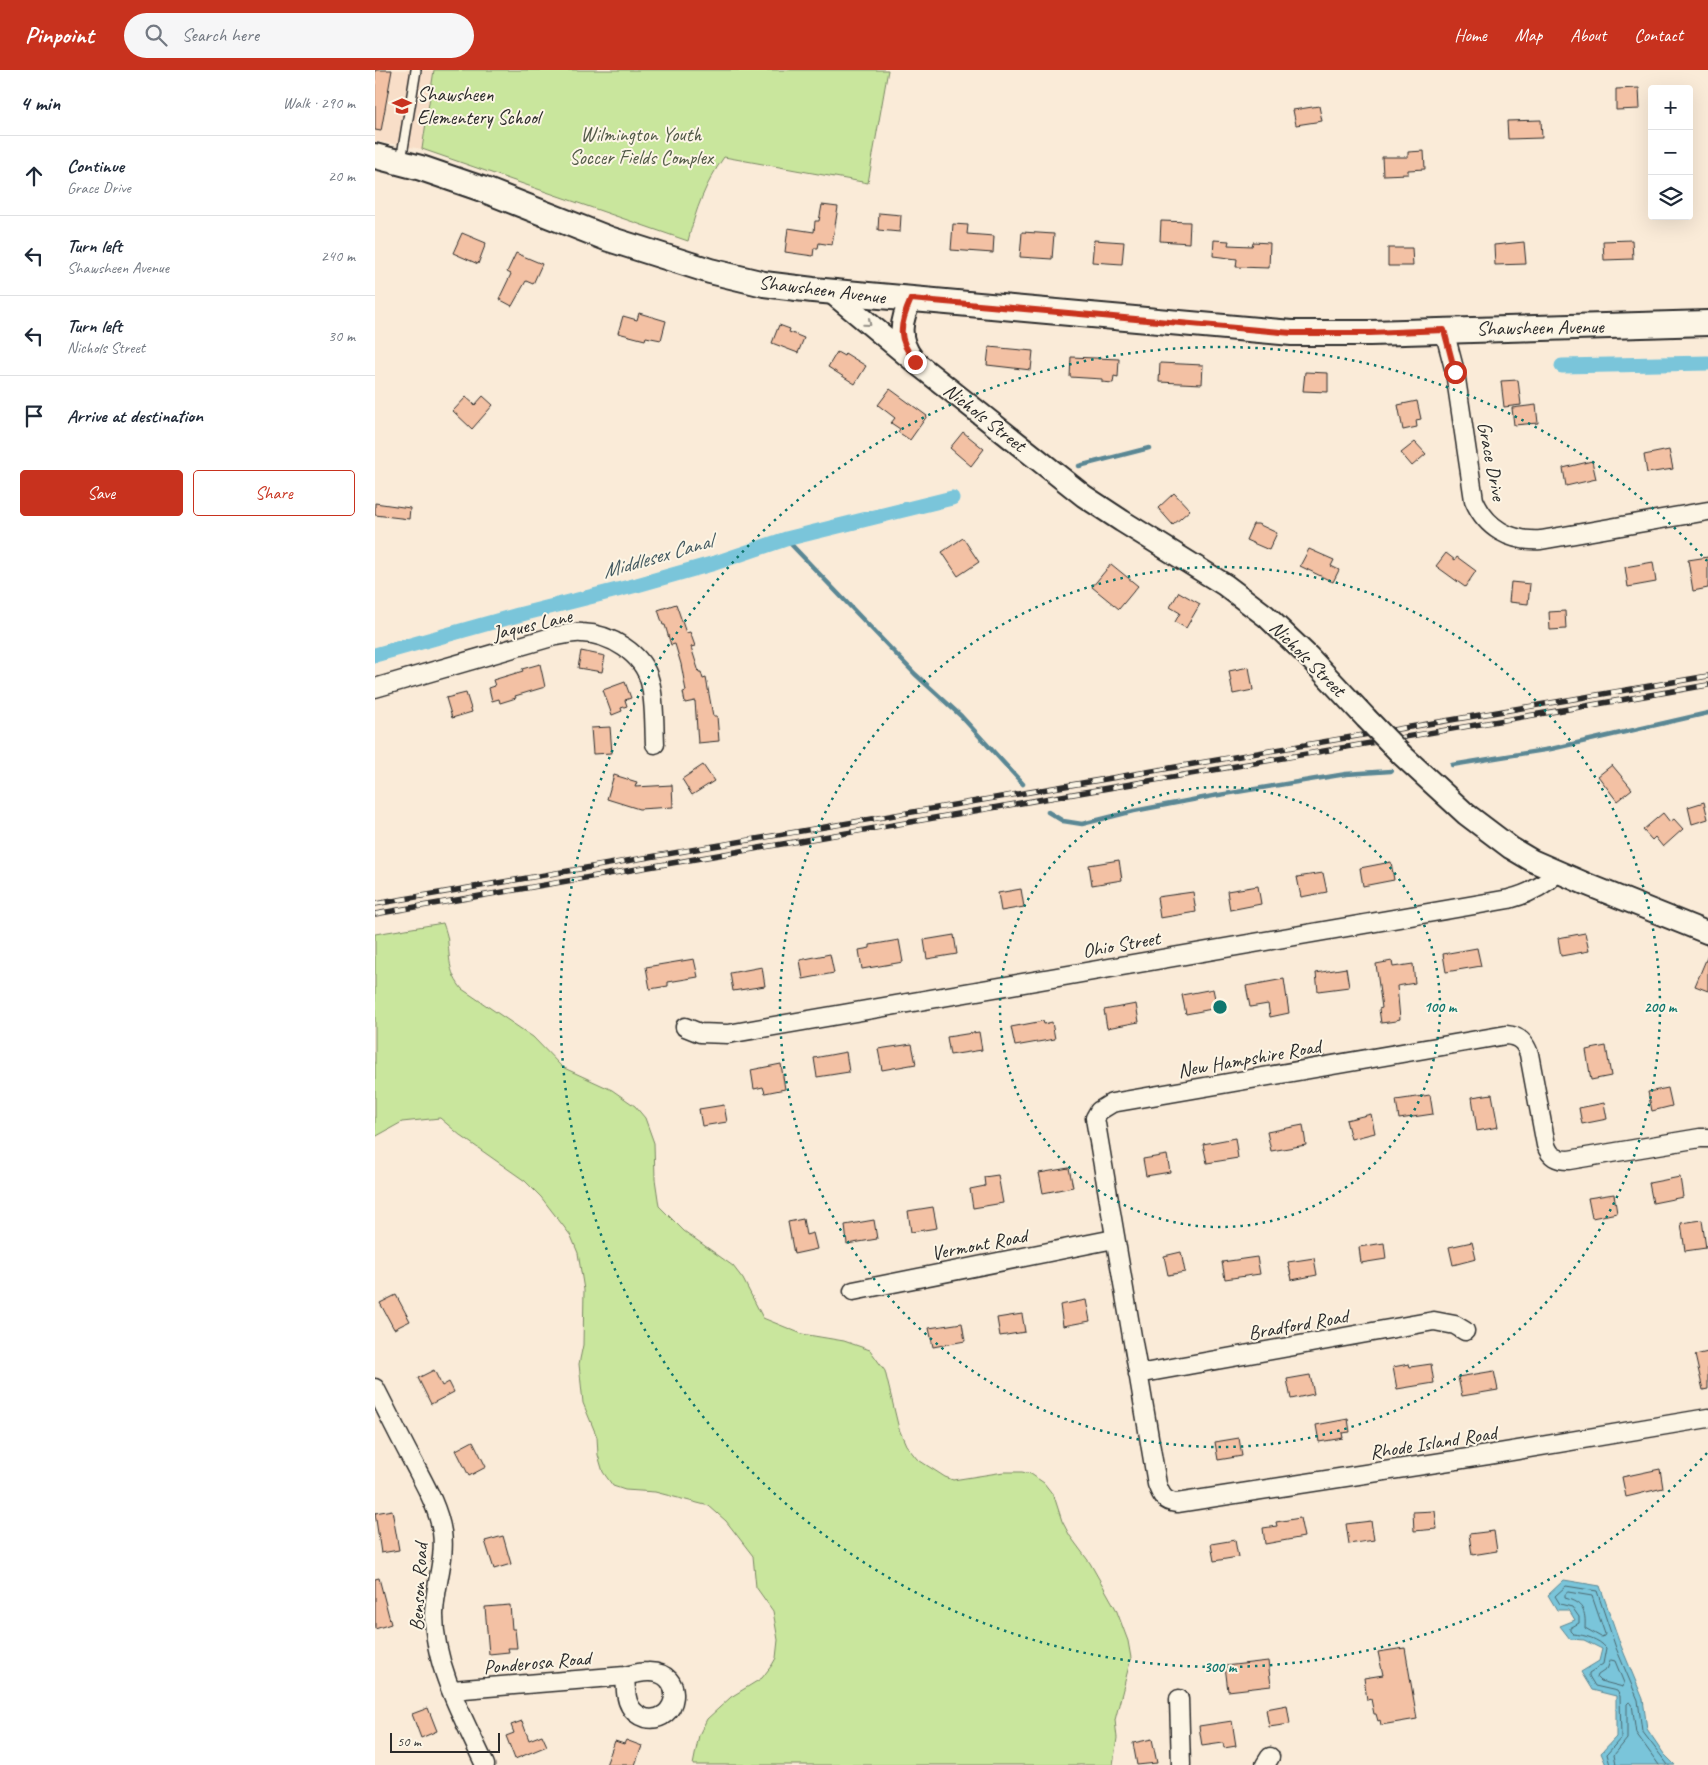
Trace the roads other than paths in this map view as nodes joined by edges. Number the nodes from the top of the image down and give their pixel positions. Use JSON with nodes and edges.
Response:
{"nodes":[{"id":1,"x":416,"y":70,"type":"edge"},
{"id":2,"x":375,"y":156,"type":"edge"},
{"id":3,"x":401,"y":162,"type":"junction"},
{"id":4,"x":831,"y":292,"type":"junction"},
{"id":5,"x":911,"y":299,"type":"junction"},
{"id":6,"x":1708,"y":323,"type":"edge"},
{"id":7,"x":1444,"y":330,"type":"junction"},
{"id":8,"x":915,"y":362,"type":"junction"},
{"id":9,"x":1708,"y":510,"type":"edge"},
{"id":10,"x":375,"y":688,"type":"edge"},
{"id":11,"x":655,"y":744,"type":"dead end"},
{"id":12,"x":1558,"y":872,"type":"junction"},
{"id":13,"x":1708,"y":933,"type":"edge"},
{"id":14,"x":685,"y":1027,"type":"dead end"},
{"id":15,"x":1708,"y":1138,"type":"edge"},
{"id":16,"x":1115,"y":1239,"type":"junction"},
{"id":17,"x":853,"y":1291,"type":"dead end"},
{"id":18,"x":1465,"y":1330,"type":"dead end"},
{"id":19,"x":1138,"y":1374,"type":"junction"},
{"id":20,"x":375,"y":1388,"type":"edge"},
{"id":21,"x":1708,"y":1418,"type":"edge"},
{"id":22,"x":1165,"y":1500,"type":"joint"},
{"id":23,"x":625,"y":1676,"type":"dead end"},
{"id":24,"x":452,"y":1690,"type":"junction"},
{"id":25,"x":1179,"y":1699,"type":"dead end"},
{"id":26,"x":485,"y":1765,"type":"edge"},
{"id":27,"x":1181,"y":1765,"type":"edge"}],
"edges":[{"from":1,"to":3,"type":"lane"},
{"from":2,"to":3,"type":"main road","name":"Shawsheen Avenue"},
{"from":3,"to":4,"type":"main road","name":"Shawsheen Avenue"},
{"from":4,"to":5,"type":"main road","name":"Shawsheen Avenue"},
{"from":4,"to":8,"type":"street","name":"Nichols Street","one_way":true},
{"from":5,"to":7,"type":"main road","name":"Shawsheen Avenue"},
{"from":5,"to":8,"type":"street","name":"Nichols Street"},
{"from":6,"to":7,"type":"main road","name":"Shawsheen Avenue"},
{"from":7,"to":9,"type":"street","name":"Grace Drive"},
{"from":8,"to":12,"type":"street","name":"Nichols Street","bridge":true},
{"from":10,"to":11,"type":"street","name":"Jaques Lane"},
{"from":12,"to":13,"type":"street","name":"Nichols Street"},
{"from":12,"to":14,"type":"street","name":"Ohio Street"},
{"from":15,"to":16,"type":"street","name":"New Hampshire Road"},
{"from":16,"to":17,"type":"street","name":"Vermont Road"},
{"from":16,"to":19,"type":"street","name":"New Hampshire Road"},
{"from":18,"to":19,"type":"street","name":"Bradford Road"},
{"from":19,"to":22,"type":"street","name":"New Hampshire Road"},
{"from":20,"to":24,"type":"street","name":"Benson Road"},
{"from":21,"to":22,"type":"street","name":"Rhode Island Road"},
{"from":23,"to":24,"type":"street","name":"Ponderosa Road"},
{"from":24,"to":26,"type":"street","name":"Benson Road"},
{"from":25,"to":27,"type":"street"}]}
